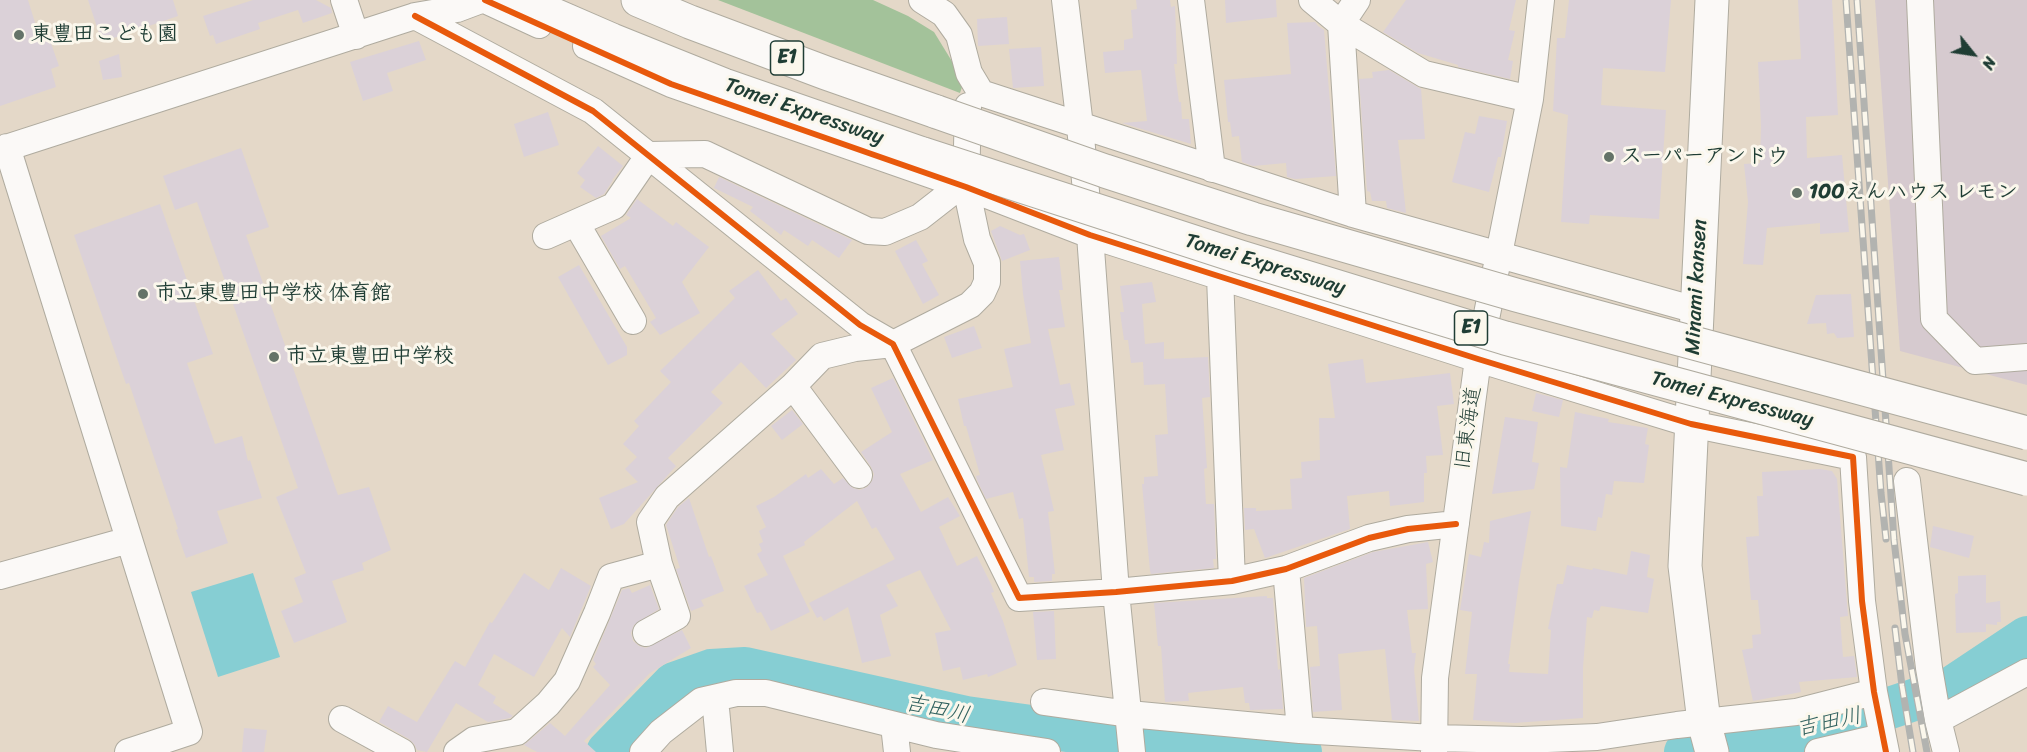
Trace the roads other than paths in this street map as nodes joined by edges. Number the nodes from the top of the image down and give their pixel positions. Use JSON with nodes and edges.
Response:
{"nodes":[{"id":1,"x":344,"y":0,"type":"edge"},
{"id":2,"x":483,"y":0,"type":"edge"},
{"id":3,"x":520,"y":0,"type":"edge"},
{"id":4,"x":638,"y":0,"type":"edge"},
{"id":5,"x":922,"y":0,"type":"edge"},
{"id":6,"x":1065,"y":0,"type":"edge"},
{"id":7,"x":1191,"y":0,"type":"edge"},
{"id":8,"x":1312,"y":0,"type":"edge"},
{"id":9,"x":1358,"y":0,"type":"edge"},
{"id":10,"x":1541,"y":0,"type":"edge"},
{"id":11,"x":1712,"y":0,"type":"edge"},
{"id":12,"x":1920,"y":0,"type":"edge"},
{"id":13,"x":415,"y":16,"type":"junction"},
{"id":14,"x":1341,"y":24,"type":"junction"},
{"id":15,"x":356,"y":36,"type":"junction"},
{"id":16,"x":969,"y":73,"type":"junction"},
{"id":17,"x":1530,"y":99,"type":"junction"},
{"id":18,"x":1080,"y":126,"type":"junction"},
{"id":19,"x":3,"y":148,"type":"edge"},
{"id":20,"x":650,"y":155,"type":"junction"},
{"id":21,"x":1212,"y":169,"type":"junction"},
{"id":22,"x":963,"y":186,"type":"junction"},
{"id":23,"x":1353,"y":214,"type":"junction"},
{"id":24,"x":576,"y":223,"type":"junction"},
{"id":25,"x":1090,"y":235,"type":"junction"},
{"id":26,"x":546,"y":236,"type":"dead end"},
{"id":27,"x":1499,"y":253,"type":"junction"},
{"id":28,"x":1220,"y":277,"type":"junction"},
{"id":29,"x":1696,"y":310,"type":"junction"},
{"id":30,"x":633,"y":321,"type":"dead end"},
{"id":31,"x":893,"y":344,"type":"junction"},
{"id":32,"x":2027,"y":357,"type":"edge"},
{"id":33,"x":1478,"y":359,"type":"junction"},
{"id":34,"x":793,"y":386,"type":"junction"},
{"id":35,"x":1691,"y":424,"type":"junction"},
{"id":36,"x":2027,"y":434,"type":"edge"},
{"id":37,"x":859,"y":475,"type":"dead end"},
{"id":38,"x":2027,"y":479,"type":"edge"},
{"id":39,"x":1907,"y":481,"type":"dead end"},
{"id":40,"x":1456,"y":524,"type":"junction"},
{"id":41,"x":129,"y":540,"type":"junction"},
{"id":42,"x":659,"y":564,"type":"junction"},
{"id":43,"x":1286,"y":569,"type":"junction"},
{"id":44,"x":0,"y":576,"type":"edge"},
{"id":45,"x":1232,"y":581,"type":"junction"},
{"id":46,"x":1116,"y":592,"type":"junction"},
{"id":47,"x":646,"y":633,"type":"dead end"},
{"id":48,"x":2027,"y":672,"type":"edge"},
{"id":49,"x":1874,"y":692,"type":"junction"},
{"id":50,"x":715,"y":698,"type":"junction"},
{"id":51,"x":1044,"y":702,"type":"dead end"},
{"id":52,"x":1129,"y":714,"type":"junction"},
{"id":53,"x":342,"y":719,"type":"dead end"},
{"id":54,"x":1938,"y":720,"type":"junction"},
{"id":55,"x":894,"y":725,"type":"junction"},
{"id":56,"x":1300,"y":730,"type":"junction"},
{"id":57,"x":1708,"y":737,"type":"edge"},
{"id":58,"x":1433,"y":745,"type":"edge"},
{"id":59,"x":1884,"y":745,"type":"edge"},
{"id":60,"x":128,"y":752,"type":"edge"},
{"id":61,"x":402,"y":752,"type":"edge"},
{"id":62,"x":457,"y":752,"type":"edge"},
{"id":63,"x":643,"y":752,"type":"edge"},
{"id":64,"x":720,"y":752,"type":"edge"},
{"id":65,"x":897,"y":752,"type":"edge"},
{"id":66,"x":1047,"y":752,"type":"edge"},
{"id":67,"x":1132,"y":752,"type":"edge"},
{"id":68,"x":1818,"y":752,"type":"edge"},
{"id":69,"x":1946,"y":752,"type":"edge"}],
"edges":[{"from":1,"to":15,"type":"street"},
{"from":2,"to":13,"type":"street"},
{"from":2,"to":22,"type":"street"},
{"from":3,"to":38,"type":"main road","name":"Tomei Expressway","number":"E1","bridge":true},
{"from":4,"to":36,"type":"main road","name":"Tomei Expressway","number":"E1","bridge":true},
{"from":5,"to":16,"type":"street"},
{"from":6,"to":18,"type":"street"},
{"from":7,"to":21,"type":"street"},
{"from":8,"to":14,"type":"street"},
{"from":9,"to":14,"type":"street"},
{"from":10,"to":17,"type":"street","name":"旧東海道"},
{"from":11,"to":29,"type":"main road","name":"Minami kansen"},
{"from":12,"to":32,"type":"street"},
{"from":13,"to":15,"type":"street"},
{"from":13,"to":20,"type":"street"},
{"from":14,"to":17,"type":"street"},
{"from":14,"to":23,"type":"street"},
{"from":15,"to":19,"type":"street"},
{"from":16,"to":18,"type":"street"},
{"from":16,"to":22,"type":"street"},
{"from":17,"to":27,"type":"street","name":"旧東海道"},
{"from":18,"to":21,"type":"street"},
{"from":18,"to":25,"type":"street"},
{"from":19,"to":41,"type":"street"},
{"from":20,"to":22,"type":"street"},
{"from":20,"to":24,"type":"street"},
{"from":20,"to":31,"type":"street"},
{"from":21,"to":23,"type":"street"},
{"from":22,"to":25,"type":"street"},
{"from":22,"to":31,"type":"street"},
{"from":23,"to":27,"type":"street"},
{"from":24,"to":26,"type":"street"},
{"from":24,"to":30,"type":"street"},
{"from":25,"to":28,"type":"street"},
{"from":25,"to":46,"type":"street"},
{"from":27,"to":29,"type":"street"},
{"from":27,"to":33,"type":"street","name":"旧東海道"},
{"from":28,"to":33,"type":"street"},
{"from":28,"to":45,"type":"street"},
{"from":29,"to":35,"type":"main road","name":"Minami kansen"},
{"from":31,"to":34,"type":"street"},
{"from":31,"to":46,"type":"street"},
{"from":33,"to":35,"type":"street"},
{"from":33,"to":40,"type":"street","name":"旧東海道"},
{"from":34,"to":37,"type":"street"},
{"from":34,"to":42,"type":"street"},
{"from":35,"to":49,"type":"street"},
{"from":35,"to":57,"type":"main road","name":"Minami kansen"},
{"from":39,"to":54,"type":"street"},
{"from":40,"to":43,"type":"street"},
{"from":40,"to":58,"type":"street","name":"旧東海道"},
{"from":41,"to":44,"type":"street"},
{"from":41,"to":60,"type":"street"},
{"from":42,"to":47,"type":"street"},
{"from":42,"to":62,"type":"street"},
{"from":43,"to":45,"type":"street"},
{"from":43,"to":56,"type":"street"},
{"from":45,"to":46,"type":"street"},
{"from":46,"to":52,"type":"street"},
{"from":48,"to":54,"type":"street"},
{"from":49,"to":57,"type":"street"},
{"from":49,"to":59,"type":"street"},
{"from":50,"to":55,"type":"street"},
{"from":50,"to":63,"type":"street"},
{"from":50,"to":64,"type":"street"},
{"from":51,"to":52,"type":"street"},
{"from":52,"to":56,"type":"street"},
{"from":52,"to":67,"type":"street"},
{"from":53,"to":61,"type":"street"},
{"from":54,"to":69,"type":"street"},
{"from":55,"to":65,"type":"street"},
{"from":55,"to":66,"type":"street"},
{"from":56,"to":58,"type":"street"},
{"from":57,"to":58,"type":"street"},
{"from":59,"to":68,"type":"street"}]}
